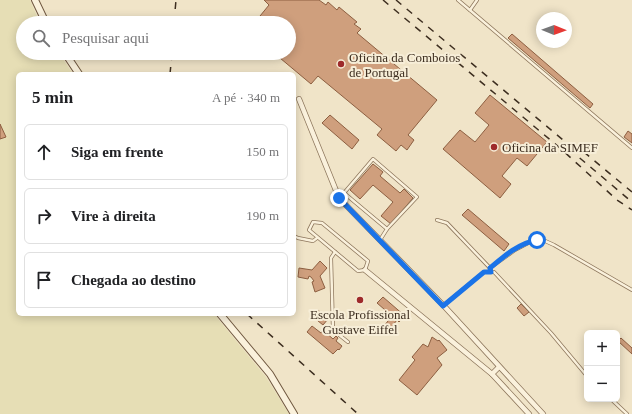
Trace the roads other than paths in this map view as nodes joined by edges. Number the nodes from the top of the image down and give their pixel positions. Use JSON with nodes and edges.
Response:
{"nodes":[{"id":1,"x":35,"y":0,"type":"edge"},
{"id":2,"x":458,"y":0,"type":"edge"},
{"id":3,"x":477,"y":0,"type":"edge"},
{"id":4,"x":470,"y":10,"type":"junction"},
{"id":5,"x":43,"y":16,"type":"edge"},
{"id":6,"x":70,"y":60,"type":"edge"},
{"id":7,"x":78,"y":72,"type":"edge"},
{"id":8,"x":299,"y":98,"type":"dead end"},
{"id":9,"x":632,"y":148,"type":"edge"},
{"id":10,"x":344,"y":193,"type":"junction"},
{"id":11,"x":339,"y":198,"type":"junction"},
{"id":12,"x":436,"y":220,"type":"dead end"},
{"id":13,"x":387,"y":229,"type":"junction"},
{"id":14,"x":296,"y":237,"type":"edge"},
{"id":15,"x":317,"y":238,"type":"junction"},
{"id":16,"x":380,"y":240,"type":"junction"},
{"id":17,"x":335,"y":252,"type":"junction"},
{"id":18,"x":490,"y":268,"type":"junction"},
{"id":19,"x":365,"y":270,"type":"junction"},
{"id":20,"x":491,"y":272,"type":"junction"},
{"id":21,"x":632,"y":290,"type":"edge"},
{"id":22,"x":443,"y":306,"type":"junction"},
{"id":23,"x":222,"y":316,"type":"edge"},
{"id":24,"x":348,"y":342,"type":"dead end"},
{"id":25,"x":499,"y":368,"type":"junction"},
{"id":26,"x":584,"y":372,"type":"edge"},
{"id":27,"x":492,"y":374,"type":"junction"},
{"id":28,"x":614,"y":402,"type":"edge"},
{"id":29,"x":294,"y":414,"type":"edge"},
{"id":30,"x":529,"y":414,"type":"edge"},
{"id":31,"x":543,"y":414,"type":"edge"},
{"id":32,"x":627,"y":414,"type":"edge"}],
"edges":[{"from":1,"to":5,"type":"street"},
{"from":2,"to":4,"type":"lane"},
{"from":3,"to":4,"type":"lane"},
{"from":4,"to":9,"type":"lane"},
{"from":6,"to":7,"type":"street"},
{"from":8,"to":11,"type":"street"},
{"from":10,"to":11,"type":"lane"},
{"from":10,"to":13,"type":"lane"},
{"from":10,"to":13,"type":"lane"},
{"from":11,"to":16,"type":"street"},
{"from":12,"to":18,"type":"lane"},
{"from":13,"to":16,"type":"lane"},
{"from":14,"to":15,"type":"lane"},
{"from":15,"to":17,"type":"lane"},
{"from":15,"to":19,"type":"lane"},
{"from":16,"to":22,"type":"street"},
{"from":17,"to":19,"type":"lane"},
{"from":17,"to":24,"type":"lane"},
{"from":18,"to":20,"type":"lane"},
{"from":18,"to":21,"type":"lane"},
{"from":19,"to":27,"type":"street"},
{"from":20,"to":22,"type":"lane"},
{"from":20,"to":26,"type":"lane"},
{"from":22,"to":25,"type":"street"},
{"from":23,"to":29,"type":"street"},
{"from":25,"to":27,"type":"street"},
{"from":25,"to":31,"type":"street"},
{"from":27,"to":30,"type":"street"},
{"from":28,"to":32,"type":"lane"}]}
